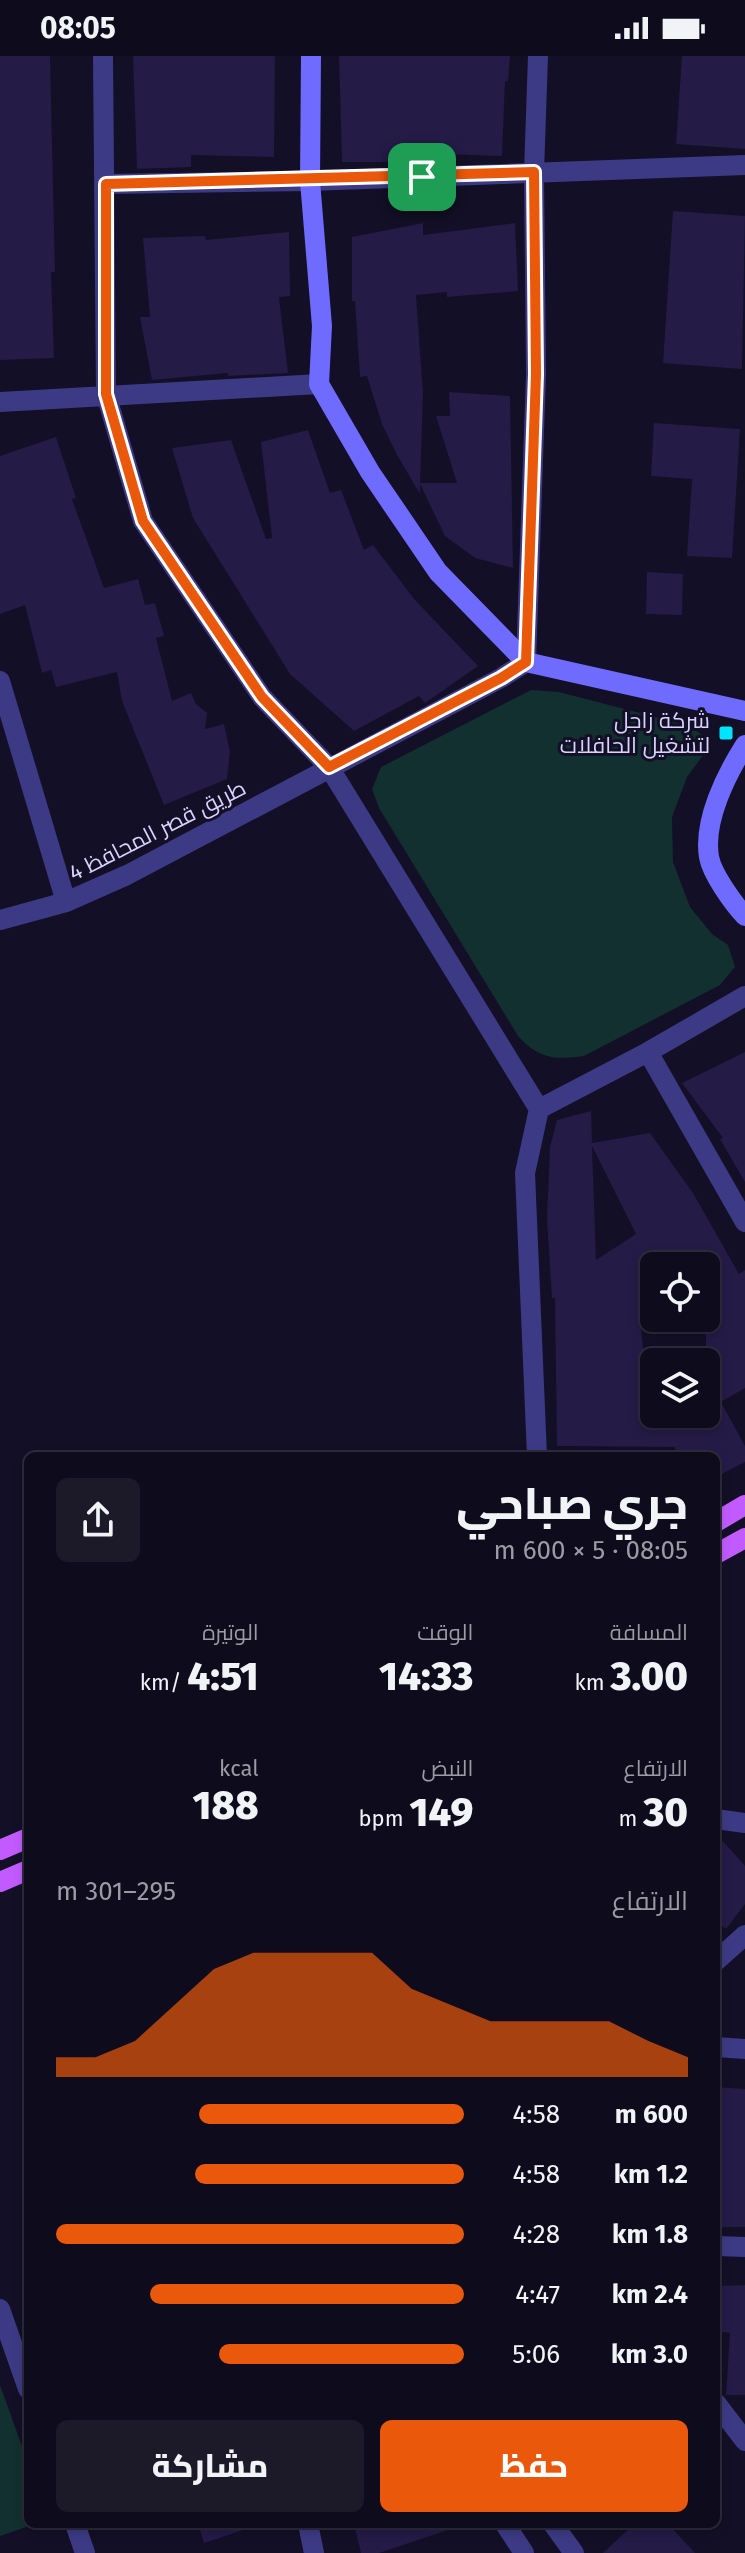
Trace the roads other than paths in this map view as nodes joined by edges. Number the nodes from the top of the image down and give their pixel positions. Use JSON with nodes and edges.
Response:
{"nodes":[{"id":1,"x":103,"y":56,"type":"edge"},
{"id":2,"x":311,"y":56,"type":"edge"},
{"id":3,"x":538,"y":56,"type":"edge"},
{"id":4,"x":745,"y":165,"type":"edge"},
{"id":5,"x":534,"y":172,"type":"junction"},
{"id":6,"x":310,"y":181,"type":"junction"},
{"id":7,"x":106,"y":184,"type":"junction"},
{"id":8,"x":319,"y":384,"type":"junction"},
{"id":9,"x":106,"y":394,"type":"junction"},
{"id":10,"x":0,"y":402,"type":"edge"},
{"id":11,"x":526,"y":662,"type":"junction"},
{"id":12,"x":0,"y":681,"type":"edge"},
{"id":13,"x":745,"y":711,"type":"edge"},
{"id":14,"x":745,"y":745,"type":"edge"},
{"id":15,"x":329,"y":767,"type":"junction"},
{"id":16,"x":66,"y":902,"type":"junction"},
{"id":17,"x":745,"y":916,"type":"edge"},
{"id":18,"x":0,"y":920,"type":"edge"},
{"id":19,"x":745,"y":996,"type":"edge"},
{"id":20,"x":648,"y":1052,"type":"junction"},
{"id":21,"x":539,"y":1109,"type":"junction"},
{"id":22,"x":745,"y":1222,"type":"edge"},
{"id":23,"x":537,"y":1452,"type":"edge"},
{"id":24,"x":745,"y":1505,"type":"edge"},
{"id":25,"x":720,"y":1520,"type":"edge"},
{"id":26,"x":745,"y":1538,"type":"edge"},
{"id":27,"x":720,"y":1552,"type":"edge"},
{"id":28,"x":720,"y":1820,"type":"edge"},
{"id":29,"x":745,"y":1823,"type":"edge"},
{"id":30,"x":24,"y":1840,"type":"edge"},
{"id":31,"x":0,"y":1850,"type":"edge"},
{"id":32,"x":24,"y":1872,"type":"edge"},
{"id":33,"x":0,"y":1882,"type":"edge"},
{"id":34,"x":745,"y":1935,"type":"edge"},
{"id":35,"x":720,"y":1957,"type":"edge"},
{"id":36,"x":720,"y":2047,"type":"edge"},
{"id":37,"x":745,"y":2049,"type":"edge"},
{"id":38,"x":720,"y":2246,"type":"edge"},
{"id":39,"x":745,"y":2247,"type":"edge"},
{"id":40,"x":0,"y":2309,"type":"edge"},
{"id":41,"x":24,"y":2378,"type":"edge"},
{"id":42,"x":720,"y":2406,"type":"edge"},
{"id":43,"x":737,"y":2420,"type":"edge"},
{"id":44,"x":745,"y":2441,"type":"edge"},
{"id":45,"x":76,"y":2528,"type":"edge"},
{"id":46,"x":309,"y":2528,"type":"edge"},
{"id":47,"x":508,"y":2528,"type":"edge"},
{"id":48,"x":556,"y":2528,"type":"edge"},
{"id":49,"x":85,"y":2553,"type":"edge"},
{"id":50,"x":314,"y":2553,"type":"edge"},
{"id":51,"x":524,"y":2553,"type":"edge"},
{"id":52,"x":574,"y":2553,"type":"edge"}],
"edges":[{"from":1,"to":7,"type":"street"},
{"from":2,"to":6,"type":"street"},
{"from":3,"to":5,"type":"street"},
{"from":4,"to":5,"type":"street"},
{"from":5,"to":6,"type":"street"},
{"from":5,"to":11,"type":"street"},
{"from":6,"to":7,"type":"street"},
{"from":6,"to":8,"type":"street"},
{"from":7,"to":9,"type":"street"},
{"from":8,"to":9,"type":"street"},
{"from":8,"to":11,"type":"street"},
{"from":9,"to":10,"type":"street"},
{"from":9,"to":15,"type":"street"},
{"from":11,"to":13,"type":"street"},
{"from":11,"to":15,"type":"street","name":"طريق قصر المحافظ 4"},
{"from":12,"to":16,"type":"street"},
{"from":14,"to":17,"type":"street"},
{"from":15,"to":16,"type":"street","name":"طريق قصر المحافظ 4"},
{"from":15,"to":21,"type":"street"},
{"from":16,"to":18,"type":"street","name":"طريق قصر المحافظ 4"},
{"from":19,"to":20,"type":"street"},
{"from":20,"to":21,"type":"street"},
{"from":20,"to":22,"type":"street"},
{"from":21,"to":23,"type":"street"},
{"from":24,"to":25,"type":"main road"},
{"from":26,"to":27,"type":"main road"},
{"from":28,"to":29,"type":"street"},
{"from":30,"to":31,"type":"main road"},
{"from":32,"to":33,"type":"main road"},
{"from":34,"to":35,"type":"street"},
{"from":36,"to":37,"type":"street"},
{"from":38,"to":39,"type":"street"},
{"from":40,"to":41,"type":"street"},
{"from":42,"to":43,"type":"street"},
{"from":43,"to":44,"type":"street"},
{"from":45,"to":49,"type":"street"},
{"from":46,"to":50,"type":"street"},
{"from":47,"to":51,"type":"street"},
{"from":48,"to":52,"type":"street"}]}
